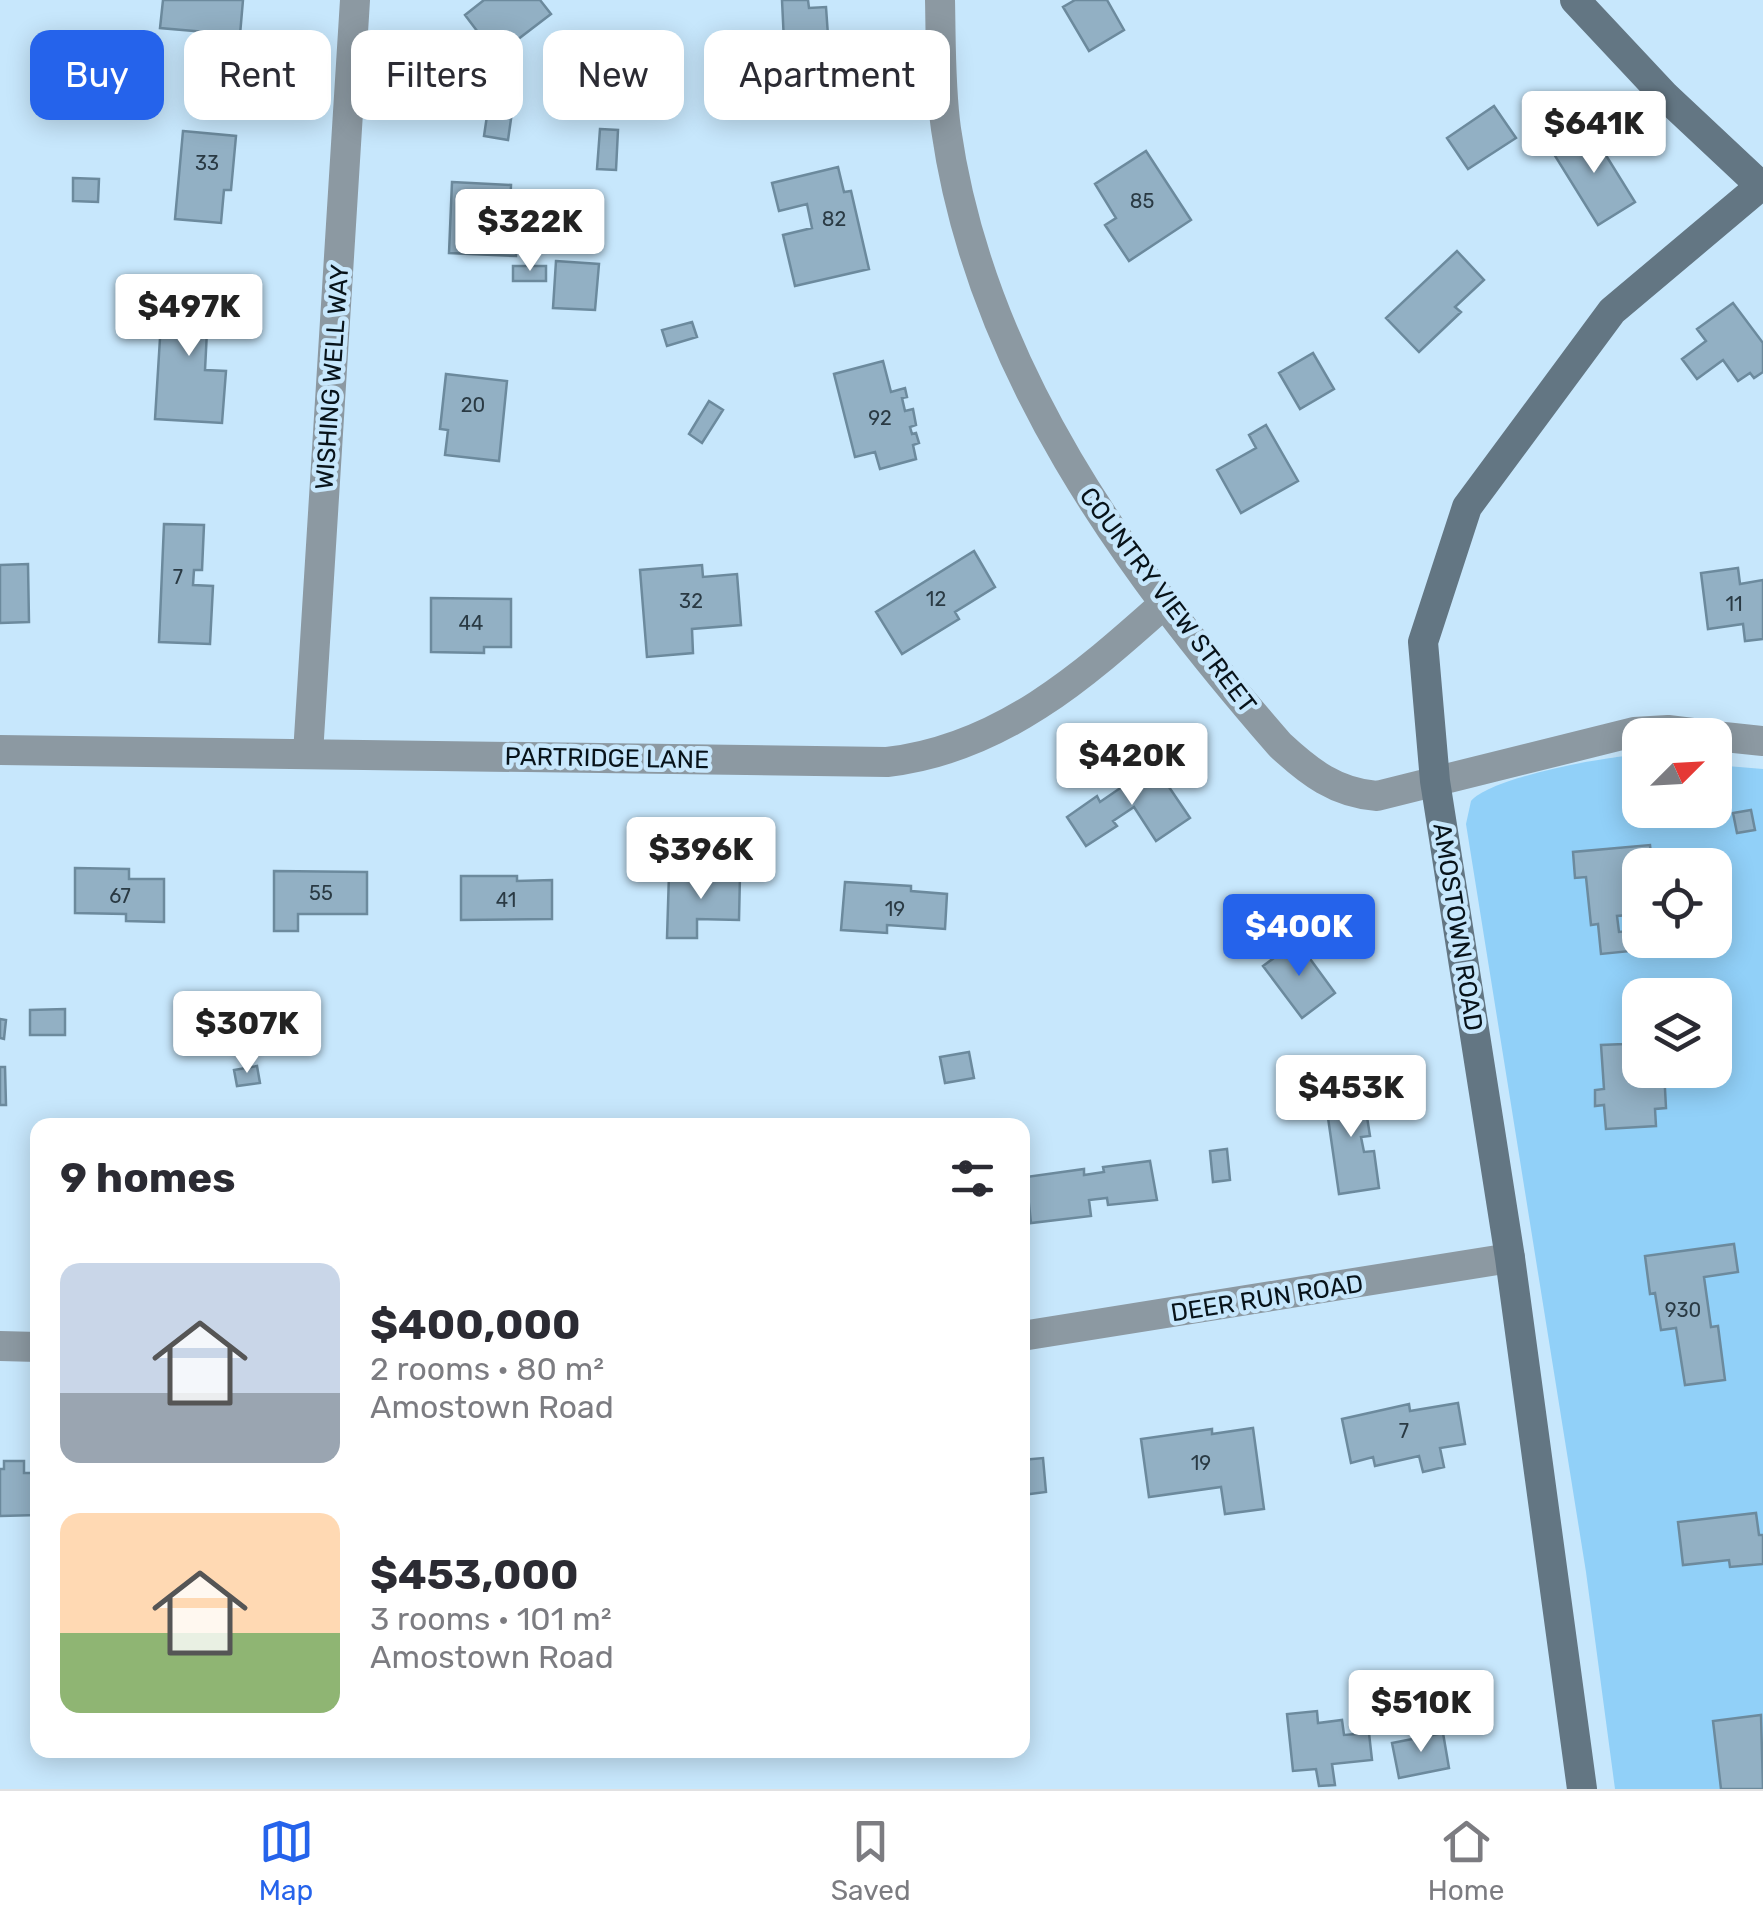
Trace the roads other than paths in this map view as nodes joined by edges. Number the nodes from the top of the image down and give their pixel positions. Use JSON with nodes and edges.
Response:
{"nodes":[{"id":1,"x":355,"y":0,"type":"edge"},
{"id":2,"x":940,"y":0,"type":"edge"},
{"id":3,"x":1575,"y":0,"type":"edge"},
{"id":4,"x":1762,"y":185,"type":"edge"},
{"id":5,"x":1165,"y":603,"type":"junction"},
{"id":6,"x":1622,"y":735,"type":"edge"},
{"id":7,"x":1732,"y":737,"type":"edge"},
{"id":8,"x":1763,"y":741,"type":"edge"},
{"id":9,"x":0,"y":750,"type":"edge"},
{"id":10,"x":308,"y":754,"type":"junction"},
{"id":11,"x":1435,"y":781,"type":"junction"},
{"id":12,"x":1510,"y":1258,"type":"junction"},
{"id":13,"x":1030,"y":1335,"type":"edge"},
{"id":14,"x":0,"y":1346,"type":"edge"},
{"id":15,"x":30,"y":1347,"type":"edge"},
{"id":16,"x":1582,"y":1789,"type":"edge"}],
"edges":[{"from":1,"to":10,"type":"street","name":"WISHING WELL WAY"},
{"from":2,"to":5,"type":"street","name":"COUNTRY VIEW STREET"},
{"from":3,"to":4,"type":"street"},
{"from":4,"to":11,"type":"street","name":"AMOSTOWN ROAD"},
{"from":5,"to":10,"type":"street","name":"PARTRIDGE LANE"},
{"from":5,"to":11,"type":"street","name":"COUNTRY VIEW STREET"},
{"from":6,"to":11,"type":"street","name":"COUNTRY VIEW STREET"},
{"from":7,"to":8,"type":"street","name":"COUNTRY VIEW STREET"},
{"from":9,"to":10,"type":"street","name":"PARTRIDGE LANE"},
{"from":11,"to":12,"type":"street","name":"AMOSTOWN ROAD"},
{"from":12,"to":13,"type":"street","name":"DEER RUN ROAD"},
{"from":12,"to":16,"type":"street","name":"AMOSTOWN ROAD"},
{"from":14,"to":15,"type":"street"}]}
